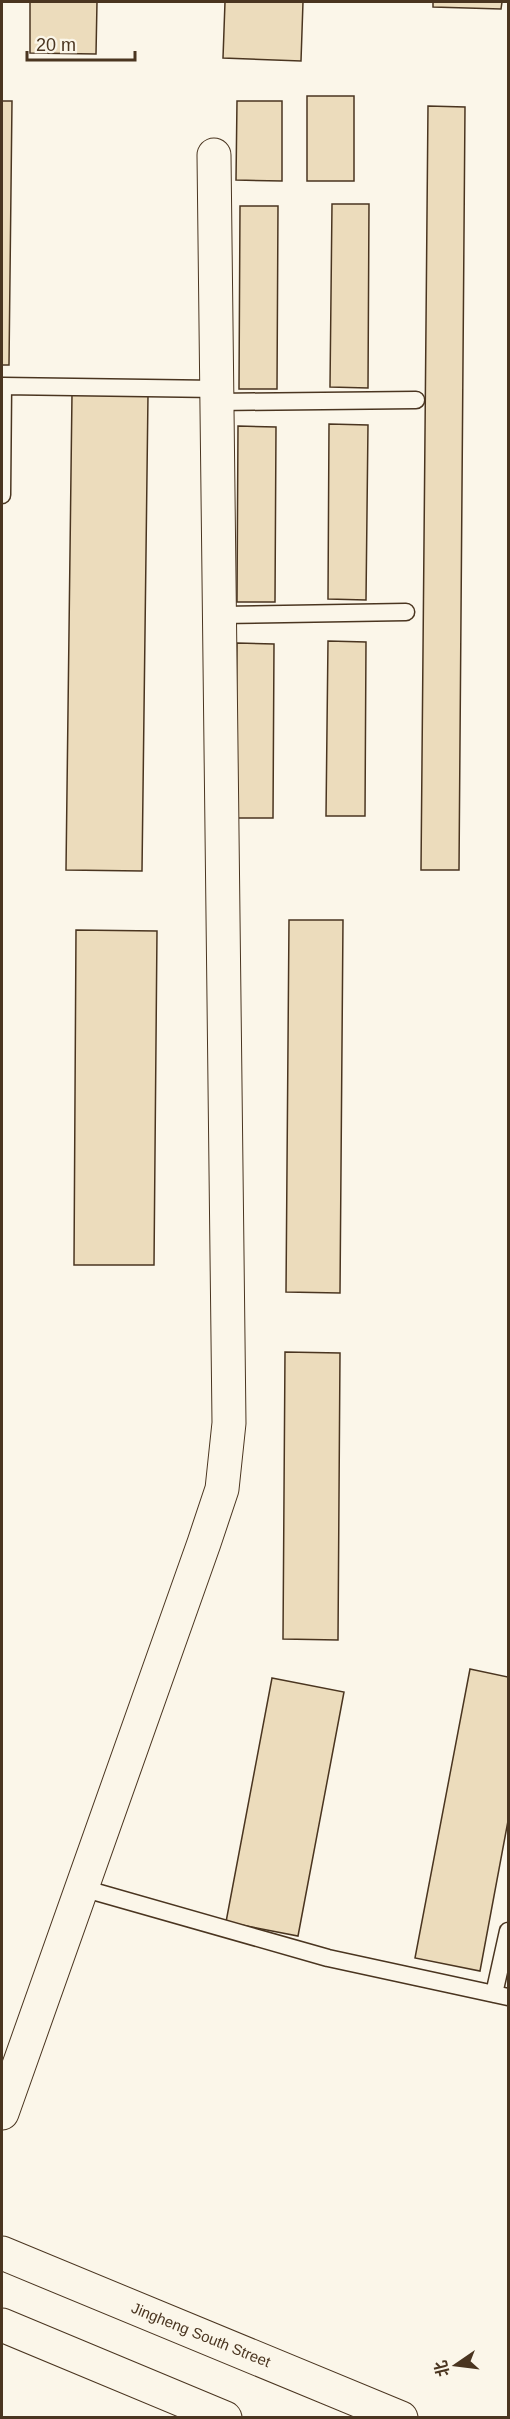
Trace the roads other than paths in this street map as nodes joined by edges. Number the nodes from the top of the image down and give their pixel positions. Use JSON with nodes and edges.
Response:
{"nodes":[{"id":1,"x":214,"y":155,"type":"dead end"},
{"id":2,"x":217,"y":395,"type":"junction"},
{"id":3,"x":416,"y":400,"type":"dead end"},
{"id":4,"x":2,"y":495,"type":"edge"},
{"id":5,"x":406,"y":612,"type":"dead end"},
{"id":6,"x":220,"y":615,"type":"junction"},
{"id":7,"x":82,"y":1887,"type":"junction"},
{"id":8,"x":508,"y":1931,"type":"edge"},
{"id":9,"x":501,"y":1995,"type":"edge"},
{"id":10,"x":2,"y":2113,"type":"edge"},
{"id":11,"x":2,"y":2253,"type":"edge"},
{"id":12,"x":2,"y":2325,"type":"edge"},
{"id":13,"x":225,"y":2418,"type":"edge"},
{"id":14,"x":401,"y":2418,"type":"edge"}],
"edges":[{"from":1,"to":2,"type":"street"},
{"from":2,"to":3,"type":"lane"},
{"from":2,"to":4,"type":"lane"},
{"from":2,"to":6,"type":"street"},
{"from":5,"to":6,"type":"lane"},
{"from":6,"to":7,"type":"street"},
{"from":7,"to":9,"type":"lane"},
{"from":7,"to":10,"type":"street"},
{"from":8,"to":9,"type":"lane"},
{"from":11,"to":14,"type":"street","name":"Jingheng South Street"},
{"from":12,"to":13,"type":"street"}]}
